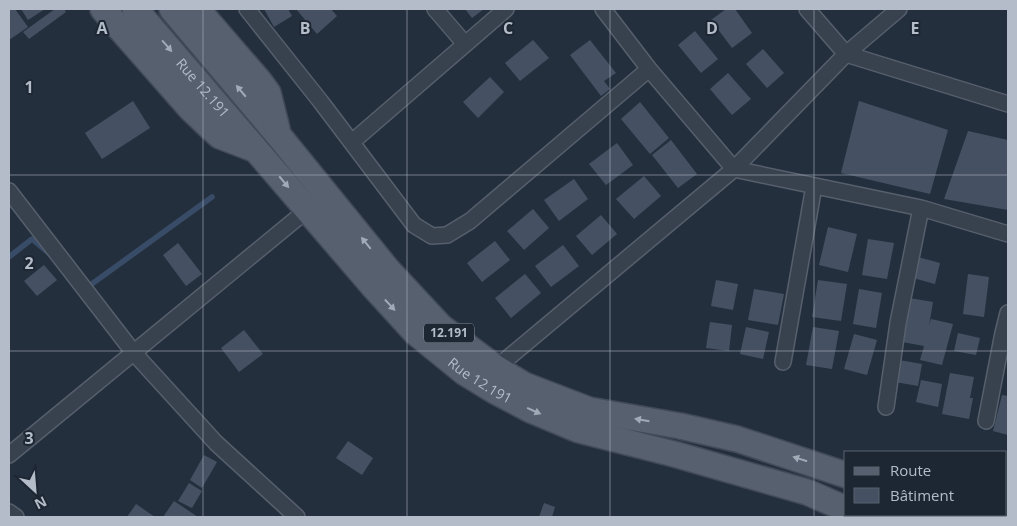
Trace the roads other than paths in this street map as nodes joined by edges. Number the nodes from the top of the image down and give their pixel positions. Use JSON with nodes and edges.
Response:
{"nodes":[{"id":1,"x":103,"y":9,"type":"edge"},
{"id":2,"x":135,"y":9,"type":"edge"},
{"id":3,"x":172,"y":9,"type":"edge"},
{"id":4,"x":197,"y":9,"type":"edge"},
{"id":5,"x":247,"y":9,"type":"edge"},
{"id":6,"x":435,"y":9,"type":"edge"},
{"id":7,"x":506,"y":9,"type":"edge"},
{"id":8,"x":603,"y":9,"type":"edge"},
{"id":9,"x":807,"y":9,"type":"edge"},
{"id":10,"x":899,"y":9,"type":"edge"},
{"id":11,"x":465,"y":44,"type":"junction"},
{"id":12,"x":846,"y":54,"type":"junction"},
{"id":13,"x":650,"y":69,"type":"junction"},
{"id":14,"x":1006,"y":101,"type":"edge"},
{"id":15,"x":280,"y":136,"type":"junction"},
{"id":16,"x":352,"y":142,"type":"junction"},
{"id":17,"x":258,"y":151,"type":"junction"},
{"id":18,"x":734,"y":169,"type":"junction"},
{"id":19,"x":814,"y":186,"type":"junction"},
{"id":20,"x":9,"y":191,"type":"edge"},
{"id":21,"x":920,"y":208,"type":"junction"},
{"id":22,"x":308,"y":210,"type":"junction"},
{"id":23,"x":1008,"y":234,"type":"edge"},
{"id":24,"x":1008,"y":313,"type":"edge"},
{"id":25,"x":134,"y":353,"type":"junction"},
{"id":26,"x":783,"y":362,"type":"dead end"},
{"id":27,"x":496,"y":368,"type":"junction"},
{"id":28,"x":886,"y":407,"type":"dead end"},
{"id":29,"x":986,"y":421,"type":"dead end"},
{"id":30,"x":9,"y":455,"type":"edge"},
{"id":31,"x":844,"y":475,"type":"edge"},
{"id":32,"x":844,"y":508,"type":"edge"},
{"id":33,"x":9,"y":512,"type":"edge"},
{"id":34,"x":16,"y":517,"type":"edge"},
{"id":35,"x":297,"y":517,"type":"edge"}],
"edges":[{"from":1,"to":17,"type":"main road"},
{"from":2,"to":17,"type":"main road","name":"Rue 12.191","one_way":true},
{"from":15,"to":3,"type":"main road","name":"Rue 12.191","number":"12.191","one_way":true},
{"from":4,"to":15,"type":"main road"},
{"from":5,"to":16,"type":"street"},
{"from":6,"to":11,"type":"street"},
{"from":7,"to":11,"type":"street"},
{"from":8,"to":13,"type":"street"},
{"from":9,"to":12,"type":"street"},
{"from":10,"to":12,"type":"street"},
{"from":11,"to":16,"type":"street"},
{"from":12,"to":14,"type":"street"},
{"from":12,"to":18,"type":"street"},
{"from":13,"to":16,"type":"street"},
{"from":13,"to":18,"type":"street"},
{"from":27,"to":15,"type":"main road","name":"Rue 12.191","number":"12.191","one_way":true},
{"from":17,"to":22,"type":"main road","name":"Rue 12.191","one_way":true},
{"from":18,"to":19,"type":"street"},
{"from":18,"to":27,"type":"street"},
{"from":19,"to":21,"type":"street"},
{"from":19,"to":26,"type":"street"},
{"from":20,"to":25,"type":"street"},
{"from":21,"to":23,"type":"street"},
{"from":21,"to":28,"type":"street"},
{"from":22,"to":25,"type":"street"},
{"from":22,"to":32,"type":"main road","name":"Rue 12.191","one_way":true},
{"from":24,"to":29,"type":"street"},
{"from":25,"to":30,"type":"street"},
{"from":25,"to":35,"type":"street"},
{"from":31,"to":27,"type":"main road","name":"Rue 12.191","number":"12.191","one_way":true},
{"from":33,"to":34,"type":"street"}]}
